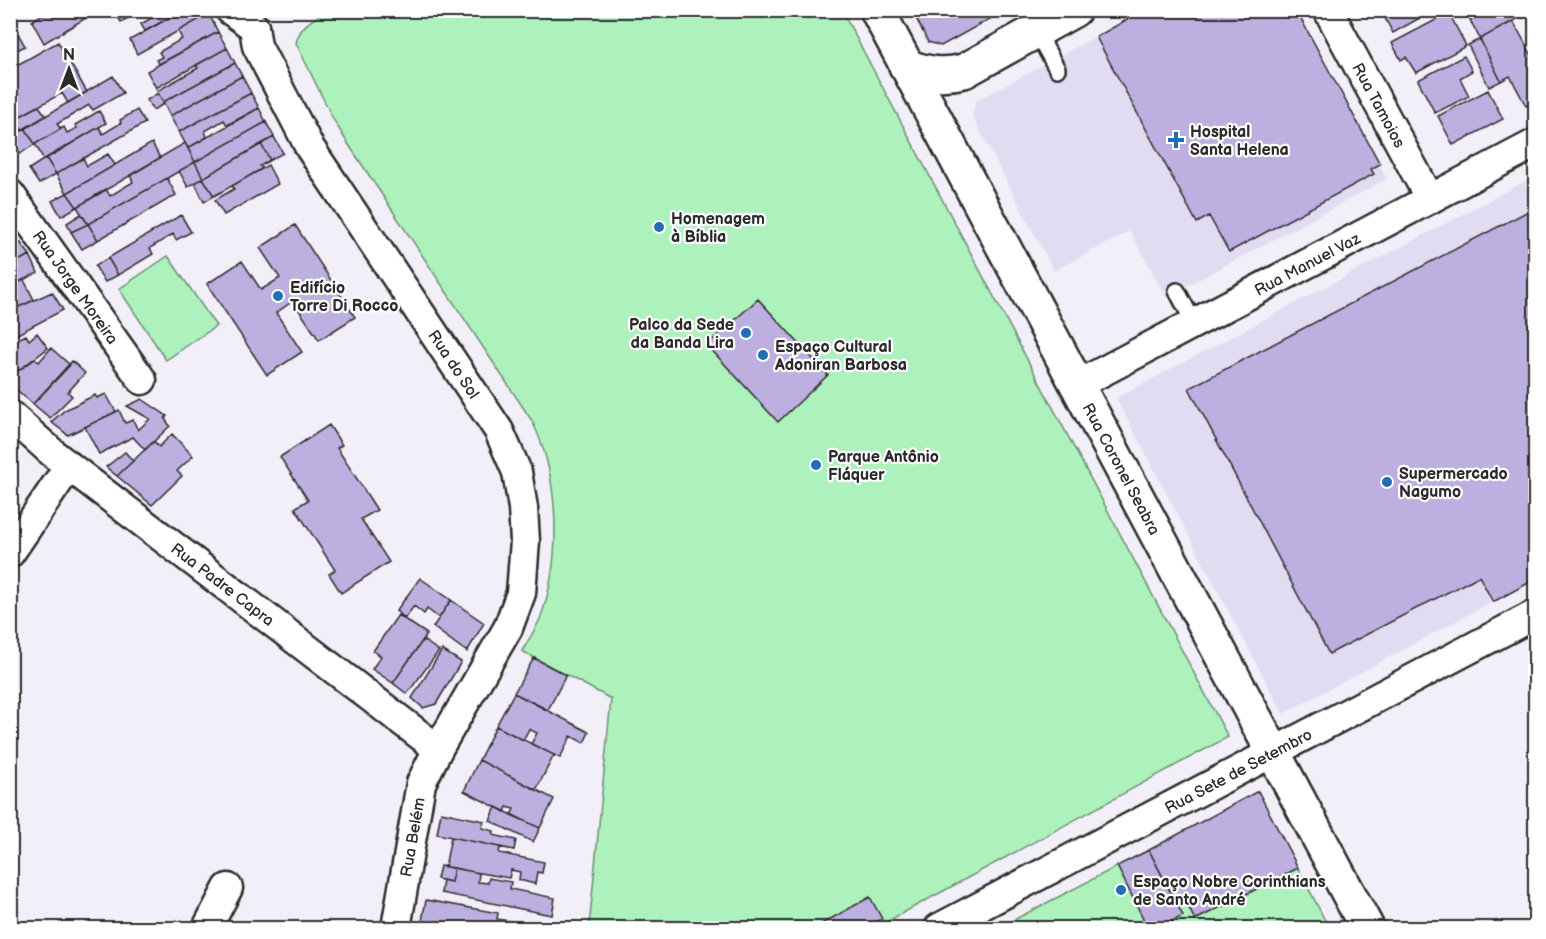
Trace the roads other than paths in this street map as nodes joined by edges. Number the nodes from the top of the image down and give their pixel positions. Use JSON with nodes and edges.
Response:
{"nodes":[{"id":1,"x":230,"y":10,"type":"edge"},
{"id":2,"x":877,"y":10,"type":"edge"},
{"id":3,"x":1074,"y":10,"type":"edge"},
{"id":4,"x":1328,"y":10,"type":"edge"},
{"id":5,"x":260,"y":19,"type":"edge"},
{"id":6,"x":1036,"y":31,"type":"junction"},
{"id":7,"x":906,"y":66,"type":"junction"},
{"id":8,"x":1057,"y":69,"type":"dead end"},
{"id":9,"x":964,"y":71,"type":"junction"},
{"id":10,"x":945,"y":138,"type":"junction"},
{"id":11,"x":1536,"y":143,"type":"edge"},
{"id":12,"x":10,"y":194,"type":"edge"},
{"id":13,"x":1430,"y":199,"type":"junction"},
{"id":14,"x":1177,"y":291,"type":"dead end"},
{"id":15,"x":1194,"y":323,"type":"junction"},
{"id":16,"x":142,"y":380,"type":"dead end"},
{"id":17,"x":1077,"y":385,"type":"junction"},
{"id":18,"x":10,"y":415,"type":"edge"},
{"id":19,"x":69,"y":466,"type":"junction"},
{"id":20,"x":10,"y":553,"type":"edge"},
{"id":21,"x":1536,"y":614,"type":"edge"},
{"id":22,"x":438,"y":749,"type":"junction"},
{"id":23,"x":1273,"y":752,"type":"junction"},
{"id":24,"x":228,"y":888,"type":"dead end"},
{"id":25,"x":207,"y":928,"type":"edge"},
{"id":26,"x":396,"y":928,"type":"edge"},
{"id":27,"x":939,"y":928,"type":"edge"},
{"id":28,"x":1367,"y":928,"type":"edge"}],
"edges":[{"from":1,"to":5,"type":"street","name":"Rua do Sol"},
{"from":2,"to":7,"type":"main road","name":"Rua Coronel Seabra"},
{"from":3,"to":6,"type":"main road"},
{"from":4,"to":13,"type":"street","name":"Rua Tamoios"},
{"from":5,"to":22,"type":"street","name":"Rua do Sol"},
{"from":6,"to":8,"type":"lane"},
{"from":6,"to":9,"type":"main road"},
{"from":7,"to":9,"type":"main road"},
{"from":7,"to":10,"type":"main road","name":"Rua Coronel Seabra"},
{"from":9,"to":10,"type":"main road"},
{"from":10,"to":17,"type":"main road","name":"Rua Coronel Seabra"},
{"from":11,"to":13,"type":"street","name":"Rua Manuel Vaz"},
{"from":12,"to":16,"type":"street","name":"Rua Jorge Moreira"},
{"from":13,"to":15,"type":"street","name":"Rua Manuel Vaz"},
{"from":14,"to":15,"type":"lane"},
{"from":15,"to":17,"type":"street","name":"Rua Manuel Vaz"},
{"from":17,"to":23,"type":"main road","name":"Rua Coronel Seabra"},
{"from":18,"to":19,"type":"street","name":"Rua Padre Capra"},
{"from":19,"to":20,"type":"street"},
{"from":19,"to":22,"type":"street","name":"Rua Padre Capra"},
{"from":21,"to":23,"type":"street","name":"Rua Sete de Setembro"},
{"from":22,"to":26,"type":"street","name":"Rua Belém"},
{"from":23,"to":27,"type":"street","name":"Rua Sete de Setembro"},
{"from":23,"to":28,"type":"main road","name":"Rua Coronel Seabra"},
{"from":24,"to":25,"type":"street"}]}
